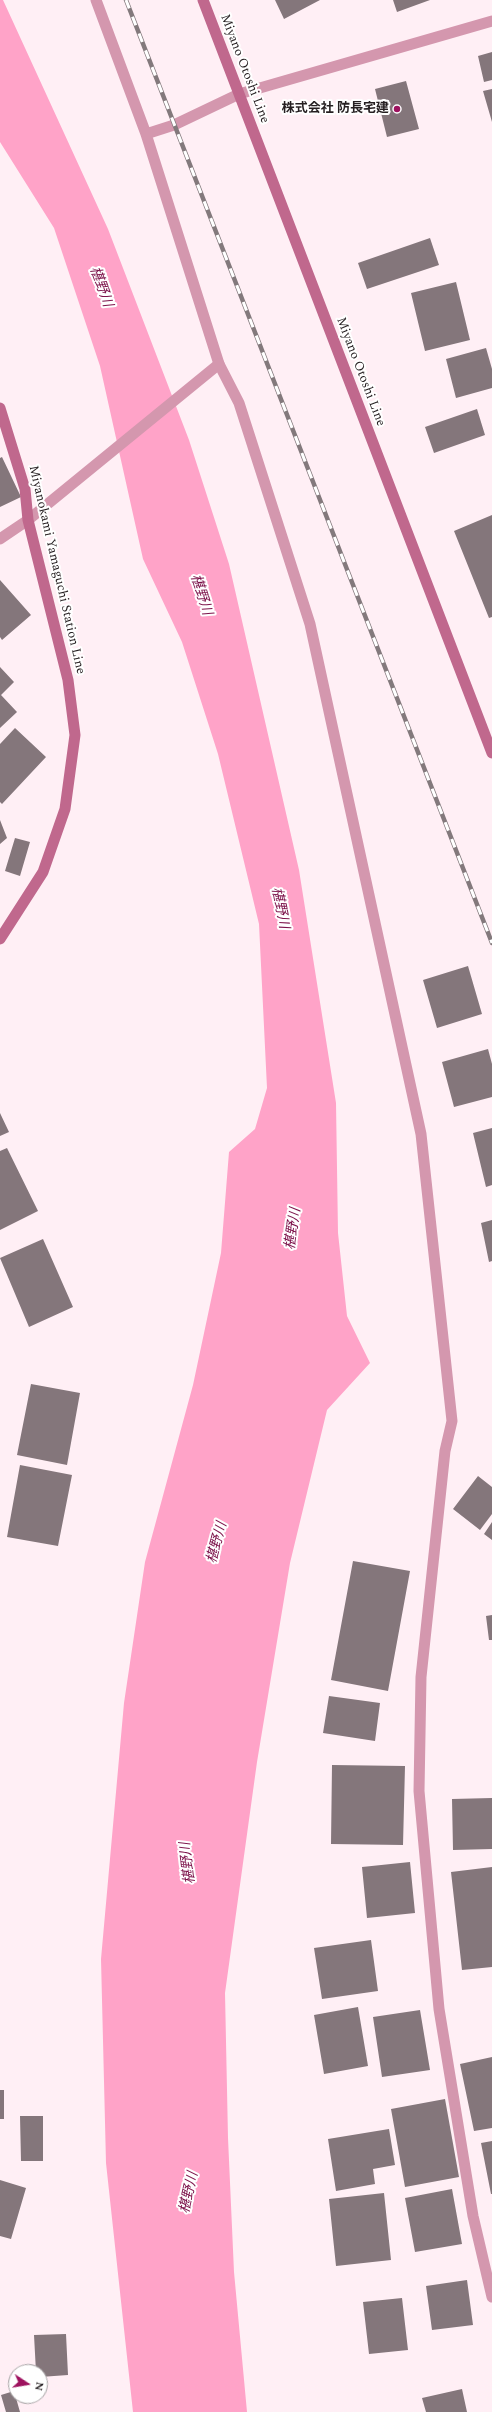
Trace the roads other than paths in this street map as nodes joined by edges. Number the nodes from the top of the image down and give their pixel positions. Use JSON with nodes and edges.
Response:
{"nodes":[{"id":1,"x":96,"y":0,"type":"edge"},
{"id":2,"x":203,"y":0,"type":"edge"},
{"id":3,"x":492,"y":21,"type":"edge"},
{"id":4,"x":239,"y":94,"type":"junction"},
{"id":5,"x":146,"y":134,"type":"junction"},
{"id":6,"x":220,"y":364,"type":"junction"},
{"id":7,"x":0,"y":408,"type":"edge"},
{"id":8,"x":28,"y":520,"type":"junction"},
{"id":9,"x":0,"y":539,"type":"edge"},
{"id":10,"x":492,"y":753,"type":"edge"},
{"id":11,"x":0,"y":939,"type":"edge"},
{"id":12,"x":492,"y":2297,"type":"edge"}],
"edges":[{"from":1,"to":5,"type":"street"},
{"from":2,"to":4,"type":"main road","name":"Miyano Otoshi Line"},
{"from":3,"to":4,"type":"street"},
{"from":4,"to":5,"type":"street"},
{"from":4,"to":10,"type":"main road","name":"Miyano Otoshi Line"},
{"from":5,"to":6,"type":"street"},
{"from":6,"to":8,"type":"street"},
{"from":6,"to":12,"type":"street"},
{"from":7,"to":8,"type":"main road","name":"Miyanokami Yamaguchi Station Line"},
{"from":8,"to":9,"type":"street"},
{"from":8,"to":11,"type":"main road","name":"Miyanokami Yamaguchi Station Line"}]}
